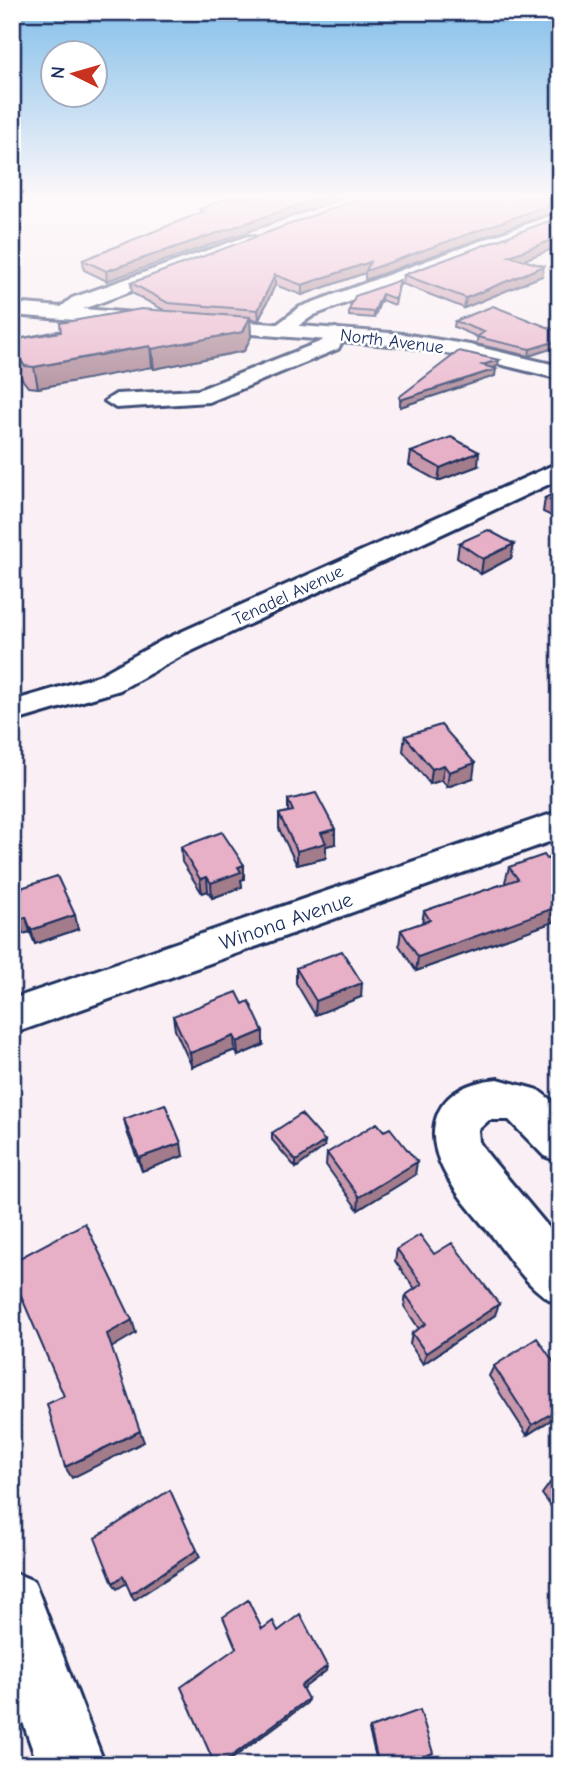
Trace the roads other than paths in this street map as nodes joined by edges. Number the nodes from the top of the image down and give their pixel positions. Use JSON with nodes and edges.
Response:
{"nodes":[{"id":1,"x":136,"y":280,"type":"edge"},
{"id":2,"x":391,"y":280,"type":"edge"},
{"id":3,"x":12,"y":309,"type":"edge"},
{"id":4,"x":67,"y":312,"type":"junction"},
{"id":5,"x":281,"y":329,"type":"junction"},
{"id":6,"x":336,"y":334,"type":"junction"},
{"id":7,"x":560,"y":373,"type":"edge"},
{"id":8,"x":116,"y":401,"type":"dead end"},
{"id":9,"x":560,"y":469,"type":"edge"},
{"id":10,"x":12,"y":712,"type":"edge"},
{"id":11,"x":560,"y":824,"type":"edge"},
{"id":12,"x":12,"y":1017,"type":"edge"},
{"id":13,"x":560,"y":1141,"type":"edge"},
{"id":14,"x":560,"y":1280,"type":"edge"},
{"id":15,"x":12,"y":1603,"type":"edge"},
{"id":16,"x":72,"y":1765,"type":"edge"}],
"edges":[{"from":1,"to":4,"type":"street"},
{"from":2,"to":5,"type":"street"},
{"from":3,"to":4,"type":"street","name":"North Avenue"},
{"from":4,"to":5,"type":"street","name":"North Avenue"},
{"from":5,"to":6,"type":"street","name":"North Avenue"},
{"from":6,"to":7,"type":"street","name":"North Avenue"},
{"from":6,"to":8,"type":"street"},
{"from":9,"to":10,"type":"street","name":"Tenadel Avenue"},
{"from":11,"to":12,"type":"street","name":"Winona Avenue"},
{"from":13,"to":14,"type":"street"},
{"from":15,"to":16,"type":"street"}]}
